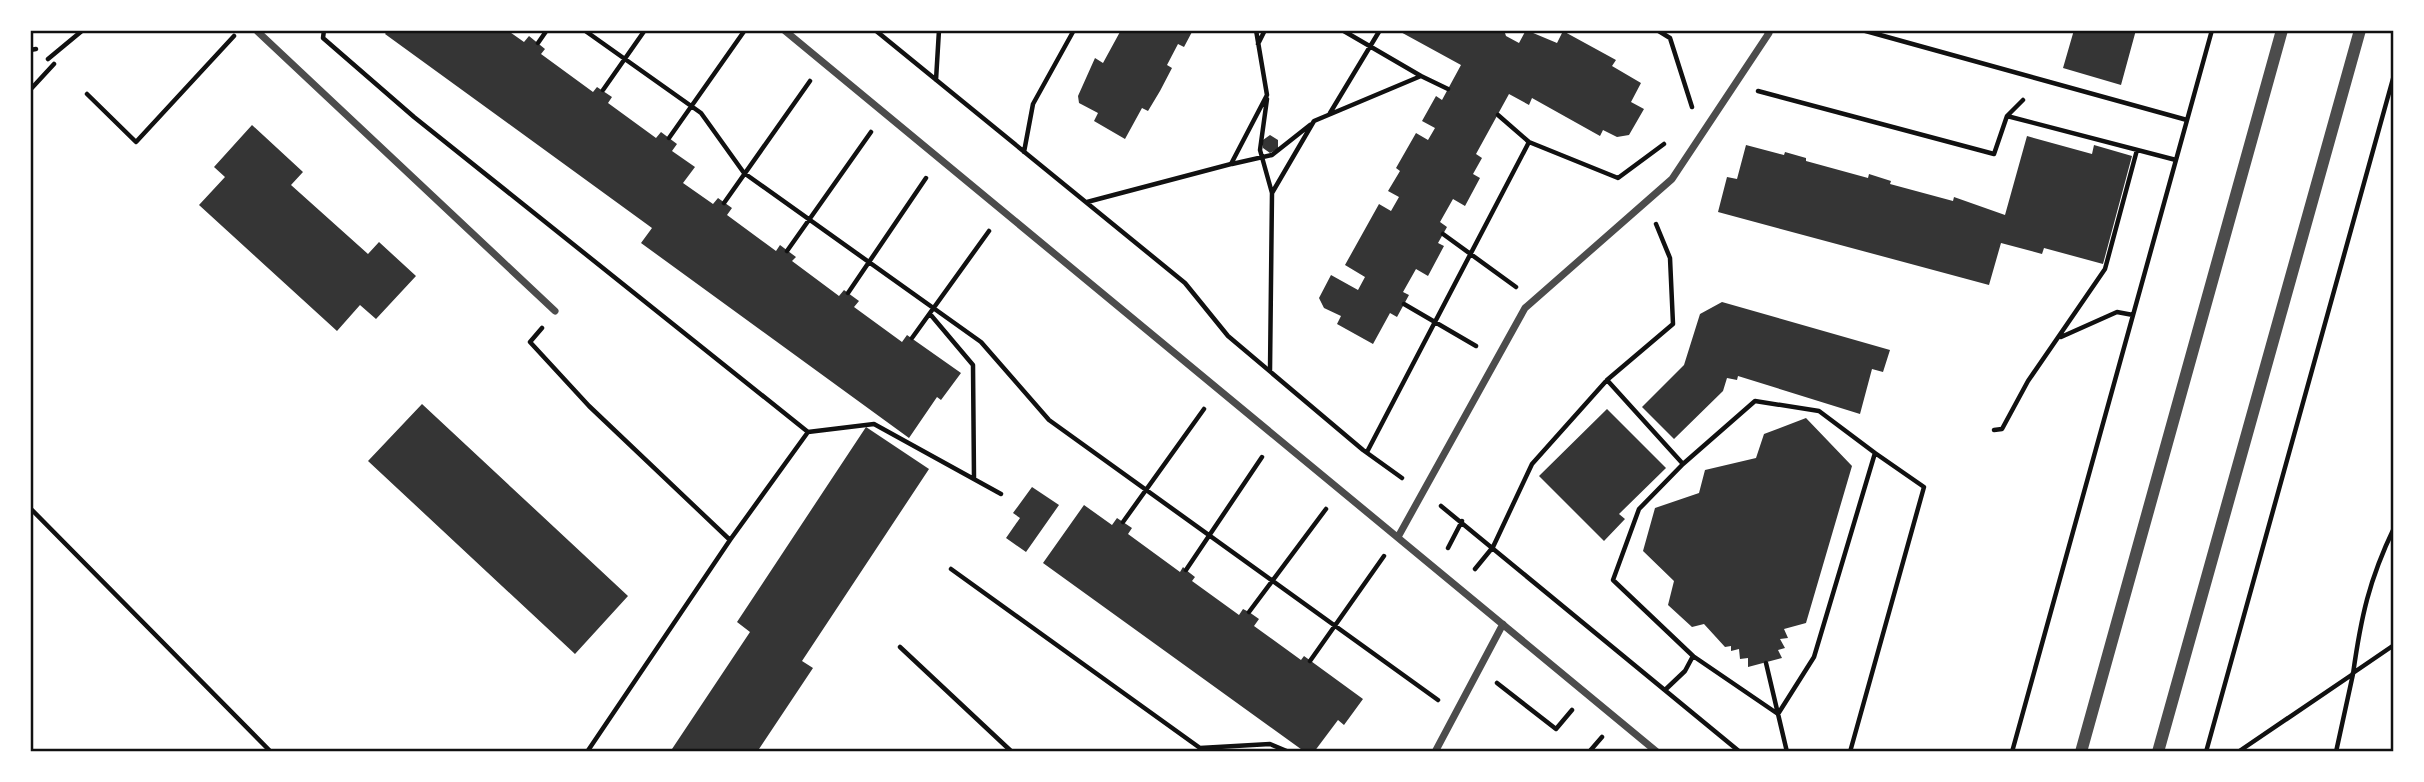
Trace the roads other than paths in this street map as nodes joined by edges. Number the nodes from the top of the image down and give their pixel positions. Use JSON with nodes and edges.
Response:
{"nodes":[{"id":1,"x":256,"y":30,"type":"edge"},
{"id":2,"x":784,"y":30,"type":"edge"},
{"id":3,"x":1766,"y":30,"type":"edge"},
{"id":4,"x":2282,"y":30,"type":"edge"},
{"id":5,"x":2360,"y":30,"type":"edge"},
{"id":6,"x":555,"y":311,"type":"road end"},
{"id":7,"x":1398,"y":537,"type":"junction"},
{"id":8,"x":1503,"y":624,"type":"junction"},
{"id":9,"x":1435,"y":752,"type":"edge"},
{"id":10,"x":1657,"y":752,"type":"edge"},
{"id":11,"x":2081,"y":752,"type":"edge"},
{"id":12,"x":2158,"y":752,"type":"edge"}],
"edges":[{"from":1,"to":6,"type":"street"},
{"from":2,"to":7,"type":"street"},
{"from":3,"to":7,"type":"street"},
{"from":4,"to":11,"type":"street"},
{"from":5,"to":12,"type":"street"},
{"from":7,"to":8,"type":"street"},
{"from":8,"to":9,"type":"street"},
{"from":8,"to":10,"type":"street"}]}
